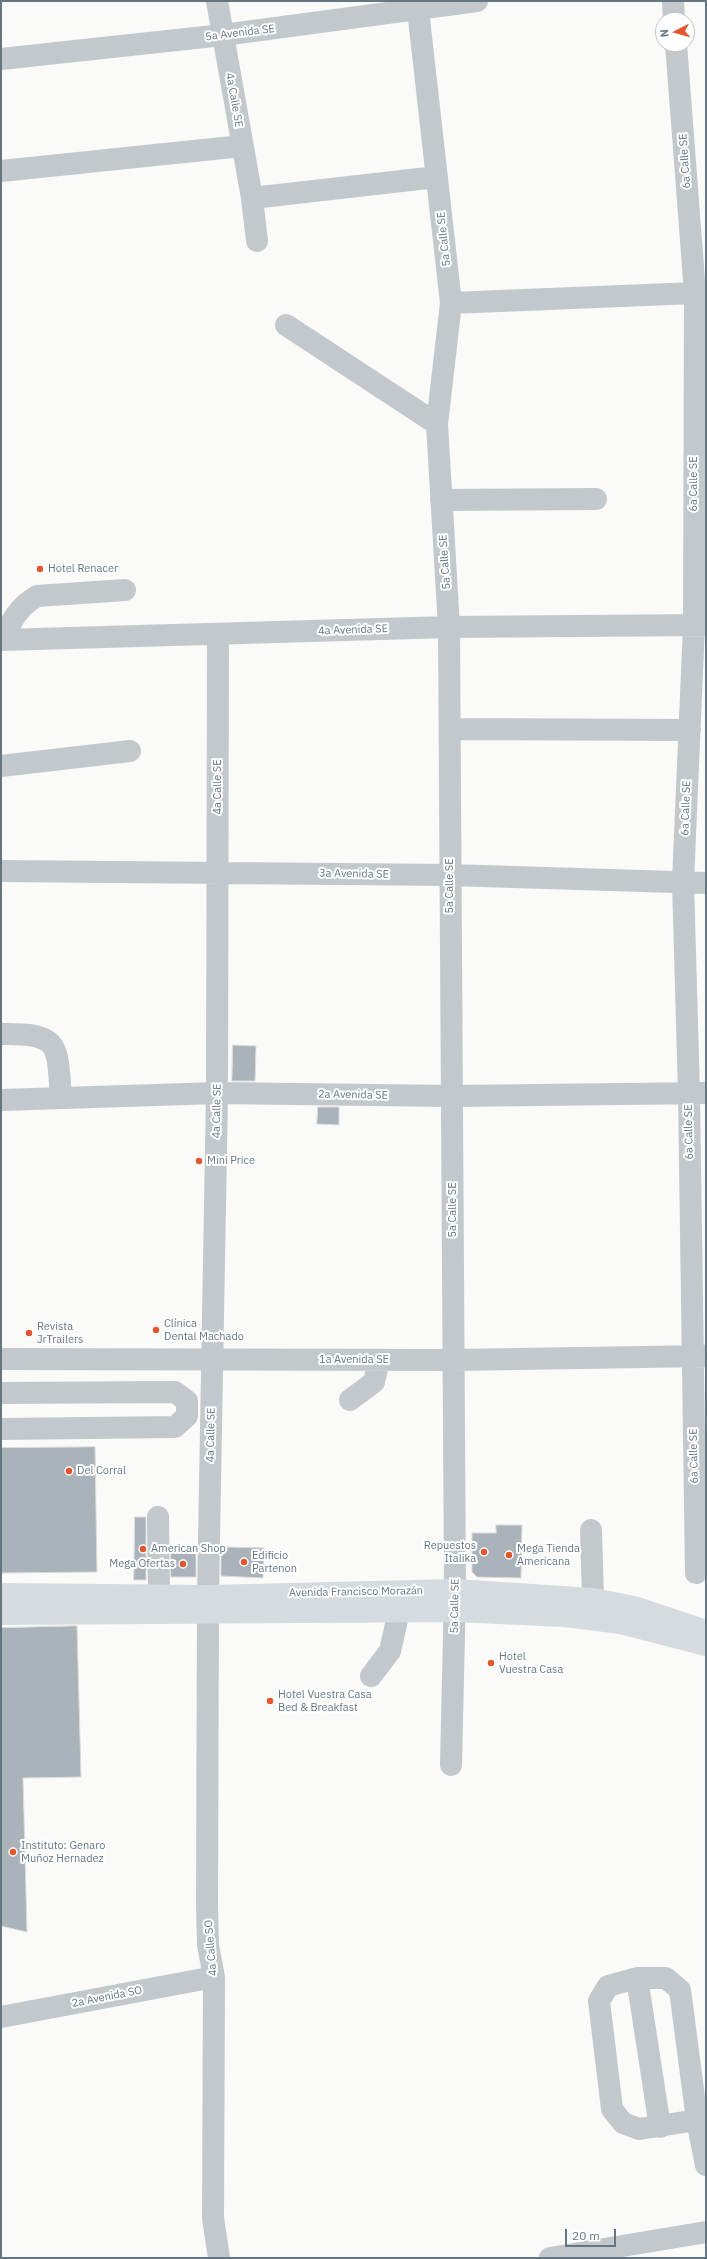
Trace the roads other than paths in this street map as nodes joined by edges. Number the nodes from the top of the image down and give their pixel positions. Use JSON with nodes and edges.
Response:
{"nodes":[{"id":1,"x":217,"y":1,"type":"edge"},
{"id":2,"x":477,"y":1,"type":"edge"},
{"id":3,"x":673,"y":1,"type":"edge"},
{"id":4,"x":418,"y":10,"type":"junction"},
{"id":5,"x":674,"y":12,"type":"edge"},
{"id":6,"x":223,"y":35,"type":"junction"},
{"id":7,"x":677,"y":52,"type":"edge"},
{"id":8,"x":1,"y":58,"type":"edge"},
{"id":9,"x":242,"y":146,"type":"junction"},
{"id":10,"x":1,"y":171,"type":"edge"},
{"id":11,"x":437,"y":177,"type":"junction"},
{"id":12,"x":252,"y":198,"type":"junction"},
{"id":13,"x":258,"y":241,"type":"dead end"},
{"id":14,"x":695,"y":292,"type":"junction"},
{"id":15,"x":451,"y":303,"type":"junction"},
{"id":16,"x":286,"y":325,"type":"dead end"},
{"id":17,"x":437,"y":424,"type":"junction"},
{"id":18,"x":596,"y":498,"type":"dead end"},
{"id":19,"x":441,"y":500,"type":"junction"},
{"id":20,"x":125,"y":590,"type":"dead end"},
{"id":21,"x":700,"y":625,"type":"edge"},
{"id":22,"x":449,"y":627,"type":"junction"},
{"id":23,"x":218,"y":634,"type":"junction"},
{"id":24,"x":2,"y":640,"type":"edge"},
{"id":25,"x":450,"y":729,"type":"junction"},
{"id":26,"x":690,"y":730,"type":"junction"},
{"id":27,"x":130,"y":751,"type":"dead end"},
{"id":28,"x":1,"y":766,"type":"edge"},
{"id":29,"x":1,"y":871,"type":"edge"},
{"id":30,"x":217,"y":872,"type":"junction"},
{"id":31,"x":450,"y":875,"type":"junction"},
{"id":32,"x":683,"y":882,"type":"junction"},
{"id":33,"x":706,"y":883,"type":"edge"},
{"id":34,"x":1,"y":1034,"type":"edge"},
{"id":35,"x":217,"y":1093,"type":"junction"},
{"id":36,"x":698,"y":1093,"type":"edge"},
{"id":37,"x":452,"y":1096,"type":"junction"},
{"id":38,"x":61,"y":1098,"type":"junction"},
{"id":39,"x":1,"y":1100,"type":"edge"},
{"id":40,"x":699,"y":1356,"type":"edge"},
{"id":41,"x":1,"y":1359,"type":"edge"},
{"id":42,"x":213,"y":1359,"type":"junction"},
{"id":43,"x":379,"y":1360,"type":"junction"},
{"id":44,"x":454,"y":1360,"type":"junction"},
{"id":45,"x":1,"y":1393,"type":"edge"},
{"id":46,"x":350,"y":1400,"type":"dead end"},
{"id":47,"x":1,"y":1428,"type":"edge"},
{"id":48,"x":158,"y":1517,"type":"dead end"},
{"id":49,"x":591,"y":1530,"type":"dead end"},
{"id":50,"x":696,"y":1573,"type":"dead end"},
{"id":51,"x":1,"y":1594,"type":"edge"},
{"id":52,"x":159,"y":1596,"type":"junction"},
{"id":53,"x":593,"y":1599,"type":"junction"},
{"id":54,"x":455,"y":1600,"type":"junction"},
{"id":55,"x":208,"y":1604,"type":"junction"},
{"id":56,"x":399,"y":1611,"type":"junction"},
{"id":57,"x":1,"y":1614,"type":"edge"},
{"id":58,"x":706,"y":1640,"type":"edge"},
{"id":59,"x":371,"y":1676,"type":"dead end"},
{"id":60,"x":451,"y":1764,"type":"dead end"},
{"id":61,"x":214,"y":1977,"type":"junction"},
{"id":62,"x":637,"y":1978,"type":"junction"},
{"id":63,"x":1,"y":2017,"type":"edge"},
{"id":64,"x":697,"y":2120,"type":"junction"},
{"id":65,"x":660,"y":2127,"type":"junction"},
{"id":66,"x":706,"y":2165,"type":"edge"},
{"id":67,"x":706,"y":2232,"type":"edge"},
{"id":68,"x":219,"y":2258,"type":"edge"},
{"id":69,"x":550,"y":2258,"type":"edge"}],
"edges":[{"from":1,"to":6,"type":"street","name":"4a Calle SE"},
{"from":2,"to":4,"type":"street","name":"5a Avenida SE"},
{"from":3,"to":5,"type":"street"},
{"from":4,"to":6,"type":"street","name":"5a Avenida SE"},
{"from":4,"to":11,"type":"street","name":"5a Calle SE"},
{"from":6,"to":8,"type":"street","name":"5a Avenida SE"},
{"from":6,"to":9,"type":"street","name":"4a Calle SE"},
{"from":7,"to":14,"type":"street","name":"6a Calle SE"},
{"from":9,"to":10,"type":"street"},
{"from":9,"to":12,"type":"street","name":"4a Calle SE"},
{"from":11,"to":12,"type":"street"},
{"from":11,"to":15,"type":"street","name":"5a Calle SE"},
{"from":12,"to":13,"type":"street","name":"4a Calle SE"},
{"from":14,"to":15,"type":"street"},
{"from":14,"to":21,"type":"street","name":"6a Calle SE"},
{"from":15,"to":17,"type":"street","name":"5a Calle SE"},
{"from":16,"to":17,"type":"street"},
{"from":17,"to":19,"type":"street","name":"5a Calle SE"},
{"from":18,"to":19,"type":"street"},
{"from":19,"to":22,"type":"street","name":"5a Calle SE"},
{"from":20,"to":24,"type":"street"},
{"from":21,"to":22,"type":"street","name":"4a Avenida SE"},
{"from":21,"to":26,"type":"street","name":"6a Calle SE"},
{"from":22,"to":23,"type":"street","name":"4a Avenida SE"},
{"from":22,"to":25,"type":"street","name":"5a Calle SE"},
{"from":23,"to":24,"type":"street","name":"4a Avenida SE"},
{"from":23,"to":30,"type":"street","name":"4a Calle SE"},
{"from":25,"to":26,"type":"street"},
{"from":25,"to":31,"type":"street","name":"5a Calle SE"},
{"from":26,"to":32,"type":"street","name":"6a Calle SE"},
{"from":27,"to":28,"type":"street"},
{"from":29,"to":30,"type":"street","name":"3a Avenida SE"},
{"from":30,"to":31,"type":"street","name":"3a Avenida SE"},
{"from":30,"to":35,"type":"street","name":"4a Calle SE"},
{"from":31,"to":32,"type":"street","name":"3a Avenida SE"},
{"from":31,"to":37,"type":"street","name":"5a Calle SE"},
{"from":32,"to":33,"type":"street","name":"3a Avenida SE"},
{"from":32,"to":36,"type":"street","name":"6a Calle SE"},
{"from":34,"to":38,"type":"street"},
{"from":35,"to":37,"type":"street","name":"2a Avenida SE"},
{"from":35,"to":38,"type":"street","name":"2a Avenida SE"},
{"from":35,"to":42,"type":"street","name":"4a Calle SE"},
{"from":36,"to":37,"type":"street","name":"2a Avenida SE"},
{"from":36,"to":40,"type":"street","name":"6a Calle SE"},
{"from":37,"to":44,"type":"street","name":"5a Calle SE"},
{"from":38,"to":39,"type":"street","name":"2a Avenida SE"},
{"from":40,"to":44,"type":"street","name":"1a Avenida SE"},
{"from":40,"to":50,"type":"street","name":"6a Calle SE"},
{"from":41,"to":42,"type":"street","name":"1a Avenida SE"},
{"from":42,"to":43,"type":"street","name":"1a Avenida SE"},
{"from":42,"to":55,"type":"street","name":"4a Calle SE"},
{"from":43,"to":44,"type":"street","name":"1a Avenida SE"},
{"from":43,"to":46,"type":"street"},
{"from":44,"to":54,"type":"street","name":"5a Calle SE"},
{"from":45,"to":47,"type":"street"},
{"from":48,"to":52,"type":"street"},
{"from":49,"to":53,"type":"street"},
{"from":51,"to":52,"type":"main road","name":"Avenida Francisco Morazán"},
{"from":52,"to":55,"type":"main road","name":"Avenida Francisco Morazán"},
{"from":53,"to":54,"type":"main road","name":"Avenida Francisco Morazán"},
{"from":53,"to":58,"type":"main road","name":"Avenida Francisco Morazán"},
{"from":54,"to":55,"type":"main road","name":"Avenida Francisco Morazán"},
{"from":54,"to":56,"type":"main road","name":"Avenida Francisco Morazán"},
{"from":54,"to":58,"type":"main road","name":"Avenida Francisco Morazán"},
{"from":54,"to":60,"type":"street","name":"5a Calle SE"},
{"from":55,"to":56,"type":"main road","name":"Avenida Francisco Morazán"},
{"from":55,"to":57,"type":"main road","name":"Avenida Francisco Morazán"},
{"from":55,"to":61,"type":"street","name":"4a Calle SO"},
{"from":56,"to":59,"type":"street"},
{"from":61,"to":63,"type":"street","name":"2a Avenida SO"},
{"from":61,"to":68,"type":"street","name":"4a Calle SO"},
{"from":62,"to":64,"type":"street"},
{"from":62,"to":65,"type":"street"},
{"from":62,"to":65,"type":"street"},
{"from":64,"to":65,"type":"street"},
{"from":64,"to":66,"type":"street"},
{"from":67,"to":69,"type":"street"}]}
